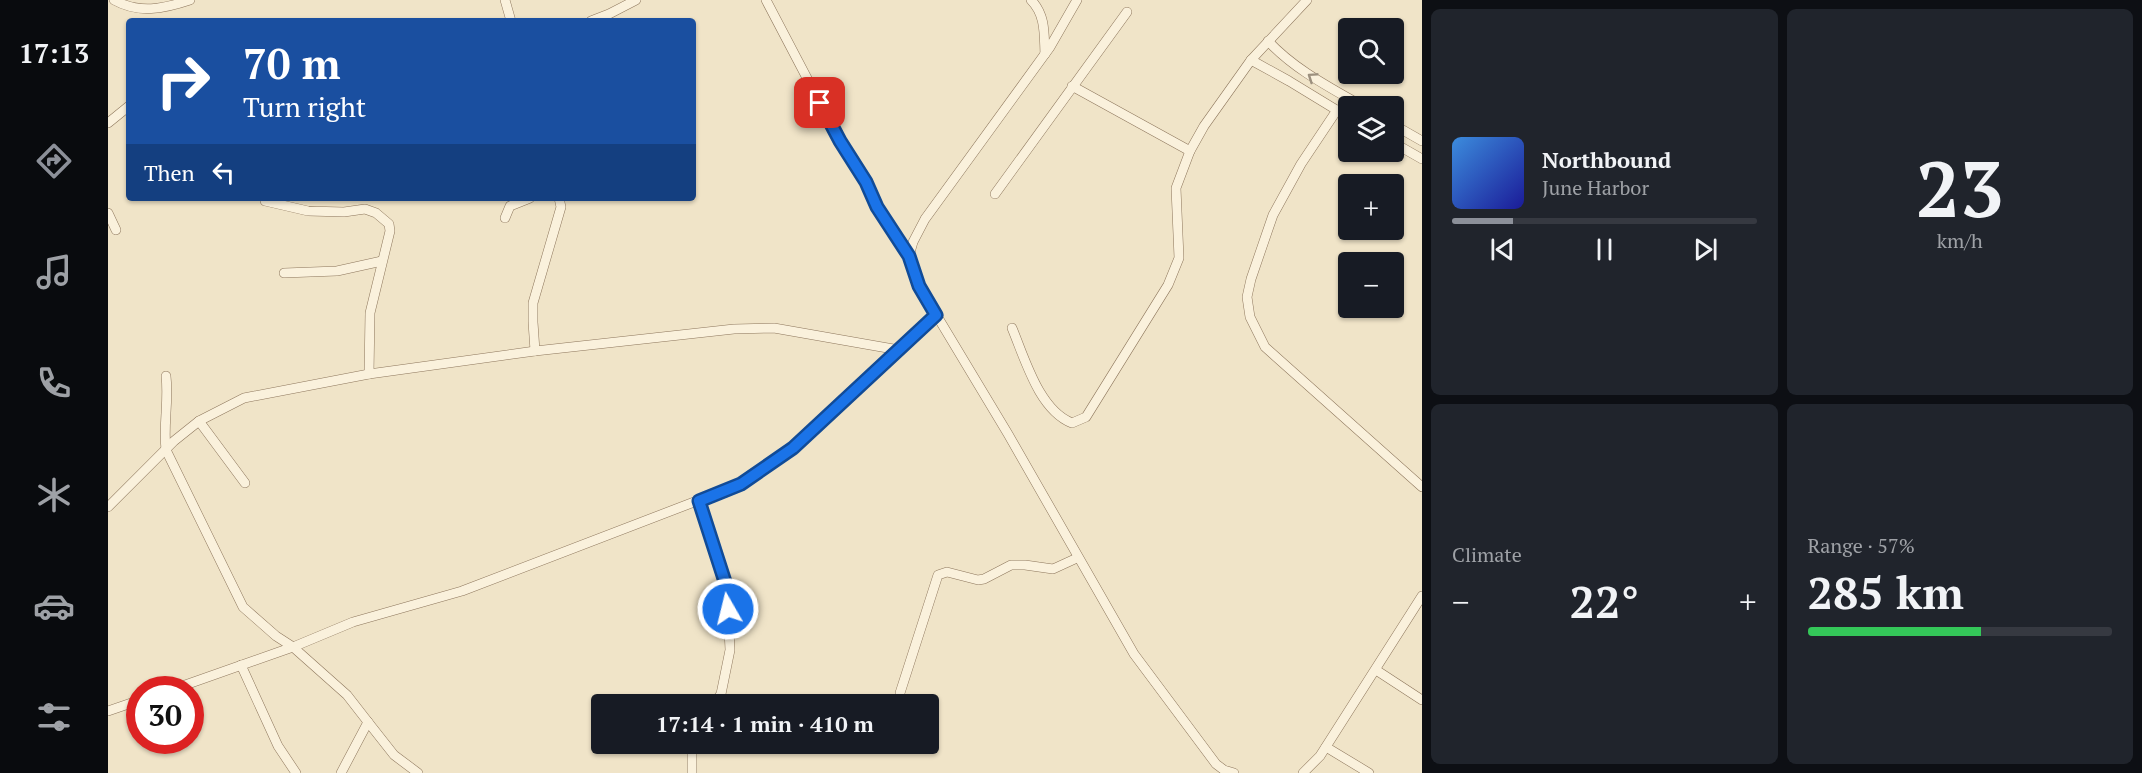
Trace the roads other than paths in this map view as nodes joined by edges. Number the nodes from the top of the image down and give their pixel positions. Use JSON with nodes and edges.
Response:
{"nodes":[{"id":1,"x":114,"y":0,"type":"edge"},
{"id":2,"x":190,"y":0,"type":"edge"},
{"id":3,"x":505,"y":0,"type":"edge"},
{"id":4,"x":636,"y":0,"type":"edge"},
{"id":5,"x":766,"y":0,"type":"edge"},
{"id":6,"x":1031,"y":0,"type":"edge"},
{"id":7,"x":1077,"y":0,"type":"edge"},
{"id":8,"x":1307,"y":0,"type":"edge"},
{"id":9,"x":1128,"y":12,"type":"dead end"},
{"id":10,"x":510,"y":18,"type":"edge"},
{"id":11,"x":599,"y":18,"type":"edge"},
{"id":12,"x":1268,"y":41,"type":"junction"},
{"id":13,"x":1045,"y":54,"type":"junction"},
{"id":14,"x":1251,"y":60,"type":"junction"},
{"id":15,"x":1072,"y":86,"type":"junction"},
{"id":16,"x":1344,"y":96,"type":"edge"},
{"id":17,"x":126,"y":108,"type":"edge"},
{"id":18,"x":1337,"y":110,"type":"joint"},
{"id":19,"x":108,"y":123,"type":"edge"},
{"id":20,"x":1404,"y":131,"type":"edge"},
{"id":21,"x":1422,"y":141,"type":"edge"},
{"id":22,"x":1404,"y":149,"type":"edge"},
{"id":23,"x":1190,"y":151,"type":"junction"},
{"id":24,"x":1422,"y":159,"type":"edge"},
{"id":25,"x":995,"y":194,"type":"dead end"},
{"id":26,"x":265,"y":201,"type":"dead end"},
{"id":27,"x":522,"y":201,"type":"edge"},
{"id":28,"x":561,"y":201,"type":"edge"},
{"id":29,"x":108,"y":213,"type":"edge"},
{"id":30,"x":505,"y":218,"type":"dead end"},
{"id":31,"x":116,"y":230,"type":"dead end"},
{"id":32,"x":909,"y":256,"type":"junction"},
{"id":33,"x":382,"y":261,"type":"junction"},
{"id":34,"x":284,"y":273,"type":"dead end"},
{"id":35,"x":936,"y":315,"type":"junction"},
{"id":36,"x":1012,"y":328,"type":"dead end"},
{"id":37,"x":899,"y":350,"type":"junction"},
{"id":38,"x":535,"y":351,"type":"junction"},
{"id":39,"x":369,"y":374,"type":"junction"},
{"id":40,"x":166,"y":376,"type":"dead end"},
{"id":41,"x":199,"y":421,"type":"junction"},
{"id":42,"x":166,"y":450,"type":"junction"},
{"id":43,"x":244,"y":483,"type":"dead end"},
{"id":44,"x":1422,"y":487,"type":"edge"},
{"id":45,"x":699,"y":501,"type":"junction"},
{"id":46,"x":108,"y":507,"type":"edge"},
{"id":47,"x":1077,"y":558,"type":"junction"},
{"id":48,"x":1422,"y":596,"type":"edge"},
{"id":49,"x":293,"y":647,"type":"junction"},
{"id":50,"x":241,"y":665,"type":"junction"},
{"id":51,"x":1376,"y":670,"type":"junction"},
{"id":52,"x":204,"y":678,"type":"edge"},
{"id":53,"x":900,"y":693,"type":"dead end"},
{"id":54,"x":721,"y":694,"type":"edge"},
{"id":55,"x":1422,"y":699,"type":"edge"},
{"id":56,"x":126,"y":705,"type":"edge"},
{"id":57,"x":108,"y":711,"type":"edge"},
{"id":58,"x":368,"y":722,"type":"junction"},
{"id":59,"x":1326,"y":747,"type":"junction"},
{"id":60,"x":692,"y":754,"type":"edge"},
{"id":61,"x":296,"y":773,"type":"edge"},
{"id":62,"x":341,"y":773,"type":"edge"},
{"id":63,"x":418,"y":773,"type":"edge"},
{"id":64,"x":692,"y":773,"type":"edge"},
{"id":65,"x":1234,"y":773,"type":"edge"},
{"id":66,"x":1303,"y":773,"type":"edge"},
{"id":67,"x":1369,"y":773,"type":"edge"}],
"edges":[{"from":1,"to":2,"type":"street"},
{"from":3,"to":10,"type":"street"},
{"from":4,"to":11,"type":"street"},
{"from":5,"to":32,"type":"street"},
{"from":6,"to":13,"type":"street"},
{"from":7,"to":13,"type":"street"},
{"from":8,"to":12,"type":"street"},
{"from":9,"to":15,"type":"street"},
{"from":12,"to":14,"type":"street"},
{"from":16,"to":12,"type":"street","one_way":true},
{"from":13,"to":32,"type":"street"},
{"from":14,"to":18,"type":"street"},
{"from":14,"to":23,"type":"street"},
{"from":15,"to":23,"type":"street"},
{"from":15,"to":25,"type":"street"},
{"from":17,"to":19,"type":"street"},
{"from":18,"to":44,"type":"street"},
{"from":20,"to":21,"type":"street"},
{"from":22,"to":24,"type":"street"},
{"from":23,"to":36,"type":"street"},
{"from":26,"to":33,"type":"street"},
{"from":27,"to":30,"type":"street"},
{"from":28,"to":38,"type":"street"},
{"from":29,"to":31,"type":"street"},
{"from":32,"to":35,"type":"street"},
{"from":33,"to":34,"type":"street"},
{"from":33,"to":39,"type":"street"},
{"from":35,"to":37,"type":"street"},
{"from":35,"to":47,"type":"street"},
{"from":37,"to":38,"type":"street"},
{"from":37,"to":45,"type":"street"},
{"from":38,"to":39,"type":"street"},
{"from":39,"to":41,"type":"street"},
{"from":40,"to":42,"type":"street"},
{"from":41,"to":42,"type":"street"},
{"from":41,"to":43,"type":"street"},
{"from":42,"to":46,"type":"street"},
{"from":42,"to":49,"type":"street"},
{"from":45,"to":49,"type":"street"},
{"from":45,"to":54,"type":"street"},
{"from":47,"to":53,"type":"street"},
{"from":47,"to":65,"type":"street"},
{"from":48,"to":51,"type":"street"},
{"from":49,"to":50,"type":"street"},
{"from":49,"to":58,"type":"street"},
{"from":50,"to":52,"type":"street"},
{"from":50,"to":61,"type":"street"},
{"from":51,"to":55,"type":"street"},
{"from":51,"to":59,"type":"street"},
{"from":56,"to":57,"type":"street"},
{"from":58,"to":62,"type":"street"},
{"from":58,"to":63,"type":"street"},
{"from":59,"to":66,"type":"street"},
{"from":59,"to":67,"type":"street"},
{"from":60,"to":64,"type":"street"}]}
